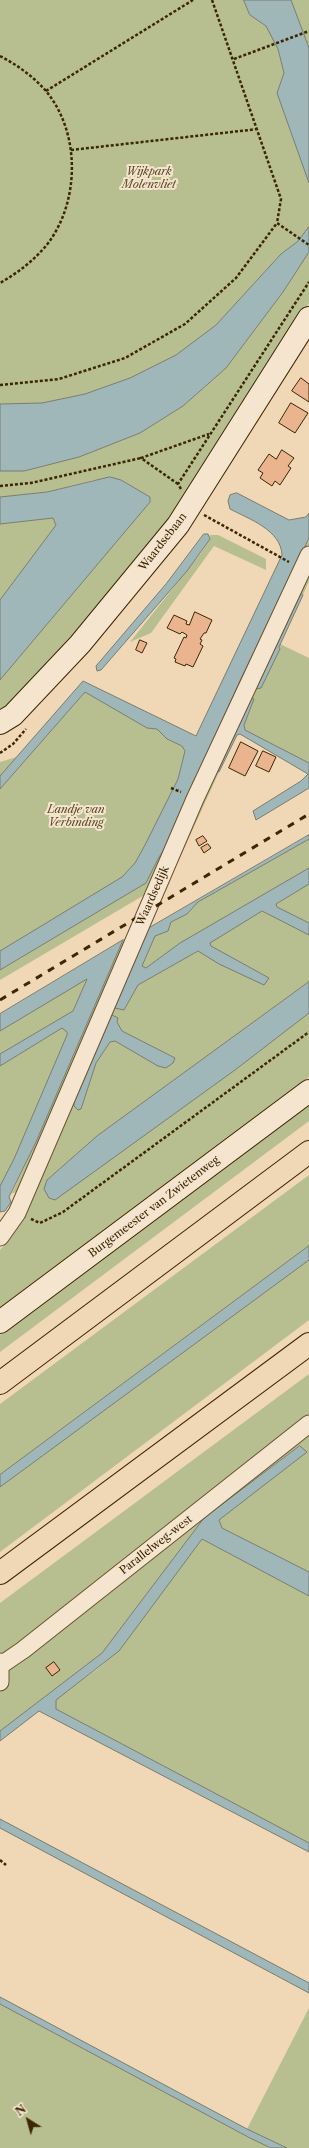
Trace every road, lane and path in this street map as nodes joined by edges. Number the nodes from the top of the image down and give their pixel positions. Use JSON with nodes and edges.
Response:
{"nodes":[{"id":1,"x":193,"y":0,"type":"edge"},
{"id":2,"x":212,"y":0,"type":"edge"},
{"id":3,"x":309,"y":31,"type":"edge"},
{"id":4,"x":0,"y":56,"type":"edge"},
{"id":5,"x":234,"y":59,"type":"junction"},
{"id":6,"x":46,"y":91,"type":"junction"},
{"id":7,"x":258,"y":128,"type":"junction"},
{"id":8,"x":71,"y":150,"type":"junction"},
{"id":9,"x":277,"y":223,"type":"junction"},
{"id":10,"x":309,"y":245,"type":"edge"},
{"id":11,"x":0,"y":283,"type":"edge"},
{"id":12,"x":309,"y":318,"type":"edge"},
{"id":13,"x":0,"y":385,"type":"edge"},
{"id":14,"x":209,"y":434,"type":"dead end"},
{"id":15,"x":141,"y":458,"type":"junction"},
{"id":16,"x":178,"y":484,"type":"dead end"},
{"id":17,"x":0,"y":486,"type":"edge"},
{"id":18,"x":204,"y":516,"type":"dead end"},
{"id":19,"x":309,"y":555,"type":"edge"},
{"id":20,"x":280,"y":557,"type":"dead end"},
{"id":21,"x":0,"y":723,"type":"edge"},
{"id":22,"x":309,"y":1032,"type":"edge"},
{"id":23,"x":309,"y":1091,"type":"edge"},
{"id":24,"x":309,"y":1152,"type":"edge"},
{"id":25,"x":17,"y":1213,"type":"junction"},
{"id":26,"x":0,"y":1237,"type":"edge"},
{"id":27,"x":0,"y":1322,"type":"edge"},
{"id":28,"x":309,"y":1344,"type":"edge"},
{"id":29,"x":0,"y":1382,"type":"edge"},
{"id":30,"x":309,"y":1424,"type":"edge"},
{"id":31,"x":0,"y":1573,"type":"edge"},
{"id":32,"x":0,"y":1663,"type":"edge"},
{"id":33,"x":0,"y":1682,"type":"edge"},
{"id":34,"x":0,"y":1860,"type":"edge"},
{"id":35,"x":6,"y":1865,"type":"dead end"}],
"edges":[{"from":1,"to":6,"type":"path"},
{"from":2,"to":5,"type":"path"},
{"from":3,"to":5,"type":"path"},
{"from":4,"to":6,"type":"path"},
{"from":5,"to":7,"type":"path"},
{"from":6,"to":8,"type":"path"},
{"from":7,"to":8,"type":"path"},
{"from":7,"to":9,"type":"path"},
{"from":8,"to":11,"type":"path"},
{"from":9,"to":10,"type":"path"},
{"from":9,"to":13,"type":"path"},
{"from":12,"to":21,"type":"street","name":"Waardsebaan"},
{"from":14,"to":15,"type":"path"},
{"from":15,"to":16,"type":"path"},
{"from":15,"to":17,"type":"path"},
{"from":18,"to":20,"type":"path"},
{"from":19,"to":25,"type":"street","name":"Waardsedijk"},
{"from":22,"to":25,"type":"path"},
{"from":23,"to":27,"type":"street","name":"Burgemeester van Zwietenweg"},
{"from":24,"to":29,"type":"highway"},
{"from":25,"to":26,"type":"street","name":"Waardsedijk"},
{"from":28,"to":31,"type":"highway"},
{"from":30,"to":32,"type":"street","name":"Parallelweg-west"},
{"from":32,"to":33,"type":"street"},
{"from":34,"to":35,"type":"path"}]}
